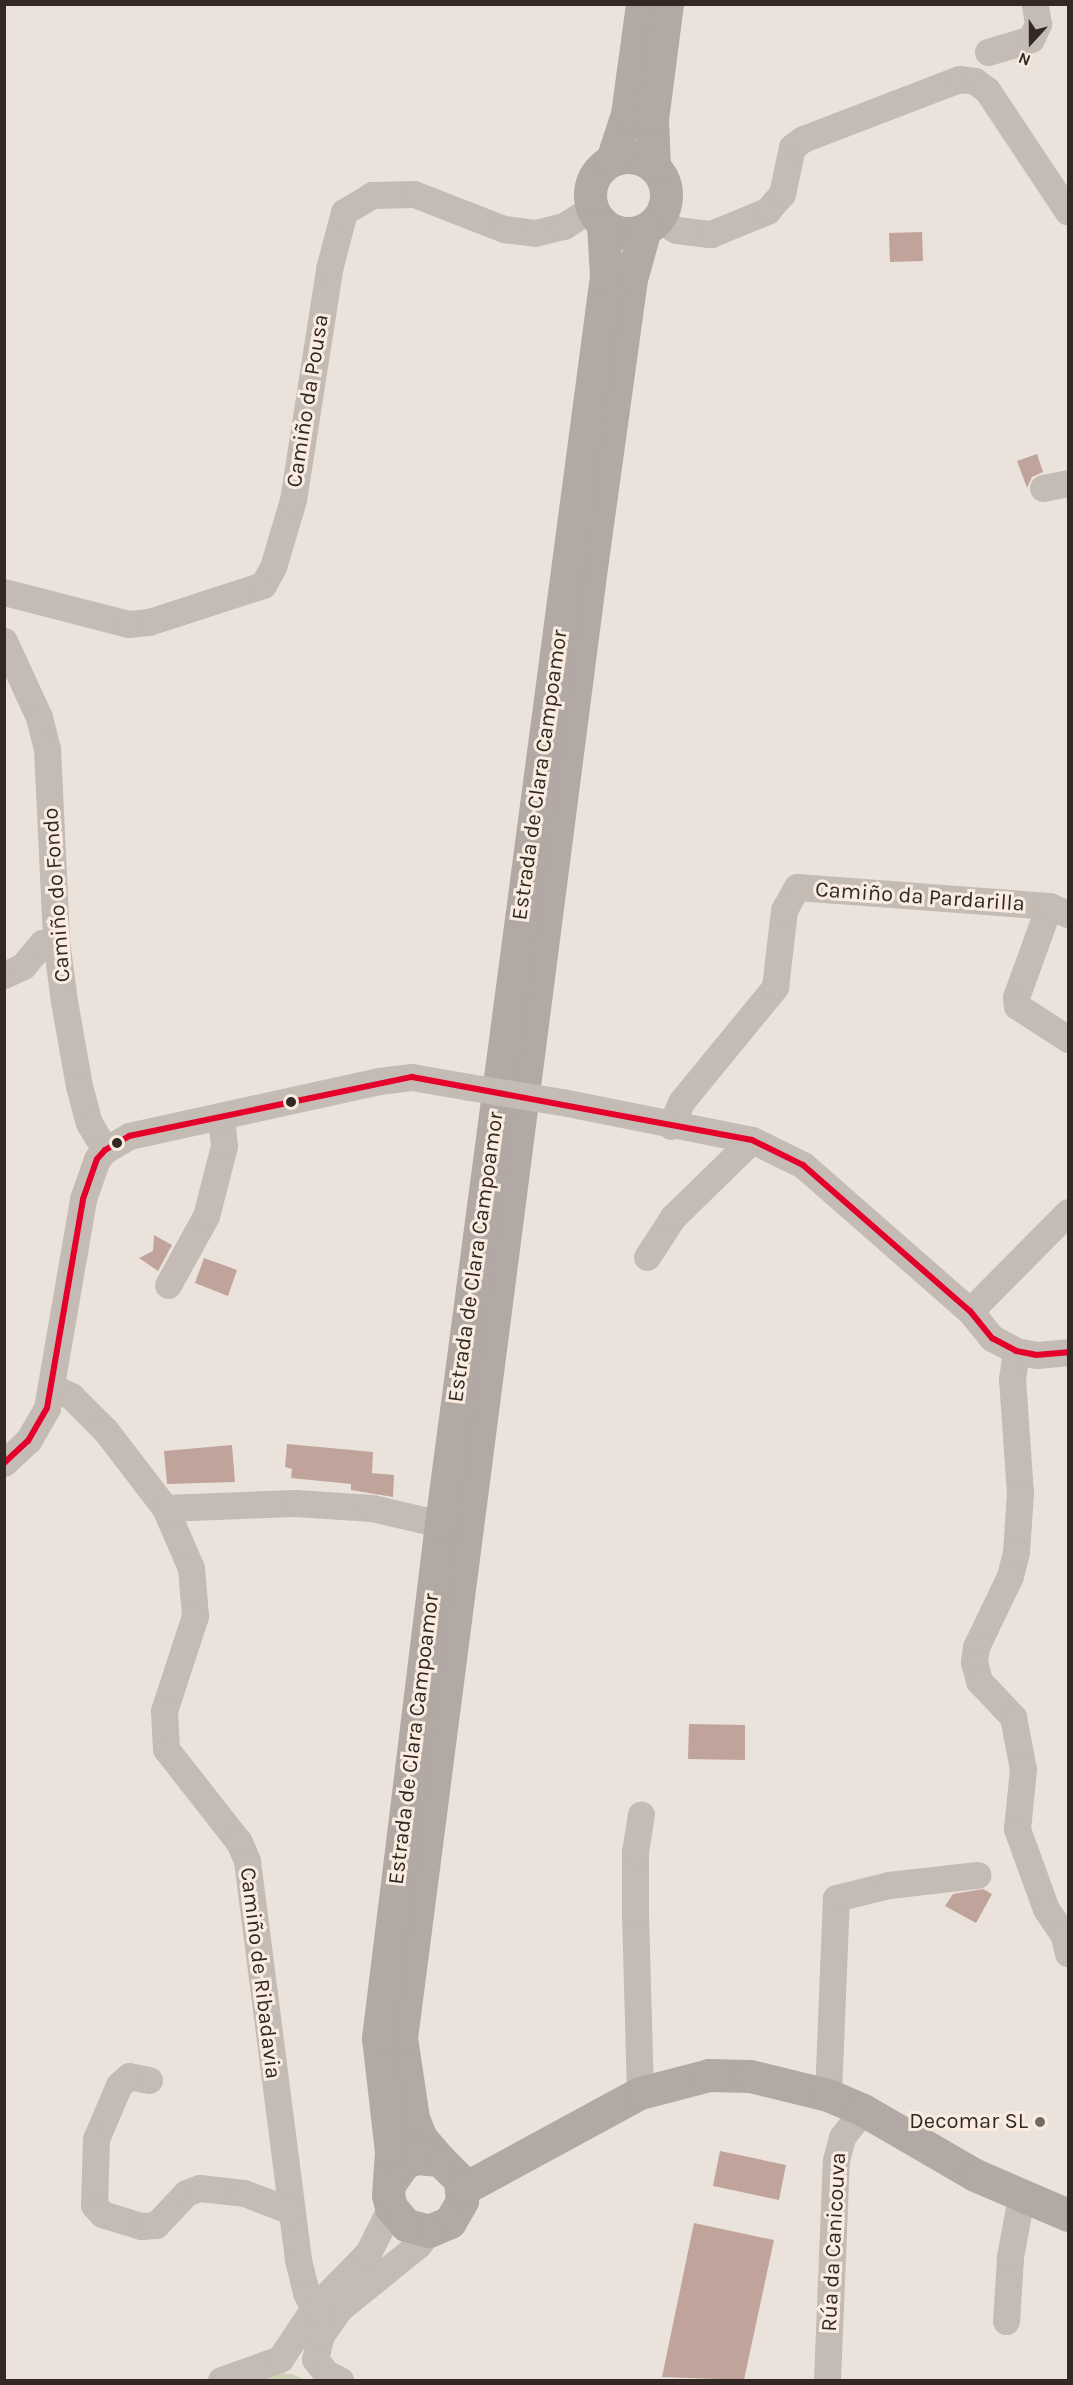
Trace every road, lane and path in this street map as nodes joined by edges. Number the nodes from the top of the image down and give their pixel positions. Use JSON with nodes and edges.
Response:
{"nodes":[{"id":1,"x":642,"y":4,"type":"edge"},
{"id":2,"x":667,"y":4,"type":"edge"},
{"id":3,"x":1035,"y":4,"type":"edge"},
{"id":4,"x":988,"y":52,"type":"dead end"},
{"id":5,"x":612,"y":160,"type":"junction"},
{"id":6,"x":654,"y":166,"type":"junction"},
{"id":7,"x":1068,"y":212,"type":"edge"},
{"id":8,"x":597,"y":216,"type":"junction"},
{"id":9,"x":652,"y":224,"type":"junction"},
{"id":10,"x":4,"y":592,"type":"edge"},
{"id":11,"x":4,"y":641,"type":"edge"},
{"id":12,"x":1059,"y":910,"type":"edge"},
{"id":13,"x":56,"y":941,"type":"junction"},
{"id":14,"x":4,"y":975,"type":"edge"},
{"id":15,"x":1068,"y":1039,"type":"edge"},
{"id":16,"x":221,"y":1116,"type":"junction"},
{"id":17,"x":671,"y":1126,"type":"junction"},
{"id":18,"x":752,"y":1140,"type":"junction"},
{"id":19,"x":105,"y":1150,"type":"junction"},
{"id":20,"x":1068,"y":1212,"type":"edge"},
{"id":21,"x":647,"y":1257,"type":"dead end"},
{"id":22,"x":168,"y":1285,"type":"dead end"},
{"id":23,"x":970,"y":1311,"type":"junction"},
{"id":24,"x":1016,"y":1351,"type":"junction"},
{"id":25,"x":1068,"y":1352,"type":"edge"},
{"id":26,"x":52,"y":1388,"type":"junction"},
{"id":27,"x":4,"y":1463,"type":"edge"},
{"id":28,"x":165,"y":1508,"type":"junction"},
{"id":29,"x":441,"y":1524,"type":"junction"},
{"id":30,"x":641,"y":1814,"type":"dead end"},
{"id":31,"x":977,"y":1875,"type":"dead end"},
{"id":32,"x":1068,"y":1954,"type":"edge"},
{"id":33,"x":149,"y":2080,"type":"dead end"},
{"id":34,"x":640,"y":2093,"type":"junction"},
{"id":35,"x":828,"y":2096,"type":"junction"},
{"id":36,"x":863,"y":2110,"type":"junction"},
{"id":37,"x":441,"y":2160,"type":"junction"},
{"id":38,"x":463,"y":2189,"type":"junction"},
{"id":39,"x":390,"y":2195,"type":"junction"},
{"id":40,"x":1021,"y":2197,"type":"junction"},
{"id":41,"x":291,"y":2211,"type":"junction"},
{"id":42,"x":1068,"y":2215,"type":"edge"},
{"id":43,"x":429,"y":2231,"type":"junction"},
{"id":44,"x":322,"y":2314,"type":"junction"},
{"id":45,"x":1006,"y":2321,"type":"dead end"},
{"id":46,"x":280,"y":2359,"type":"junction"},
{"id":47,"x":315,"y":2359,"type":"junction"},
{"id":48,"x":221,"y":2380,"type":"edge"},
{"id":49,"x":340,"y":2380,"type":"edge"},
{"id":50,"x":827,"y":2380,"type":"edge"}],
"edges":[{"from":1,"to":5,"type":"main road","name":"Estrada de Clara Campoamor"},
{"from":2,"to":6,"type":"main road","name":"Estrada de Clara Campoamor"},
{"from":3,"to":4,"type":"street"},
{"from":5,"to":6,"type":"main road"},
{"from":5,"to":8,"type":"main road","name":"Estrada de Clara Campoamor"},
{"from":6,"to":9,"type":"main road","name":"Estrada de Clara Campoamor"},
{"from":7,"to":9,"type":"street"},
{"from":8,"to":9,"type":"main road"},
{"from":8,"to":10,"type":"street","name":"Camiño da Pousa"},
{"from":8,"to":29,"type":"main road","name":"Estrada de Clara Campoamor"},
{"from":9,"to":37,"type":"main road","name":"Estrada de Clara Campoamor"},
{"from":11,"to":13,"type":"street","name":"Camiño do Fondo"},
{"from":12,"to":15,"type":"street"},
{"from":12,"to":17,"type":"street","name":"Camiño da Pardarilla"},
{"from":13,"to":14,"type":"street"},
{"from":13,"to":19,"type":"street","name":"Camiño do Fondo"},
{"from":16,"to":17,"type":"street","bridge":true},
{"from":16,"to":19,"type":"street"},
{"from":16,"to":22,"type":"street"},
{"from":17,"to":18,"type":"street"},
{"from":18,"to":21,"type":"street"},
{"from":18,"to":23,"type":"street"},
{"from":19,"to":26,"type":"street"},
{"from":20,"to":23,"type":"street"},
{"from":23,"to":24,"type":"street"},
{"from":24,"to":25,"type":"street"},
{"from":24,"to":32,"type":"street"},
{"from":26,"to":27,"type":"street"},
{"from":26,"to":28,"type":"street","name":"Camiño de Ribadavia"},
{"from":28,"to":29,"type":"street"},
{"from":28,"to":41,"type":"street","name":"Camiño de Ribadavia"},
{"from":29,"to":39,"type":"main road","name":"Estrada de Clara Campoamor"},
{"from":30,"to":34,"type":"street"},
{"from":31,"to":35,"type":"street"},
{"from":33,"to":41,"type":"street"},
{"from":34,"to":35,"type":"main road"},
{"from":34,"to":38,"type":"main road"},
{"from":35,"to":36,"type":"main road"},
{"from":36,"to":40,"type":"main road"},
{"from":36,"to":50,"type":"street","name":"Rúa da Canicouva"},
{"from":37,"to":38,"type":"main road","name":"Estrada de Clara Campoamor"},
{"from":37,"to":39,"type":"main road"},
{"from":38,"to":43,"type":"main road"},
{"from":39,"to":43,"type":"main road"},
{"from":39,"to":44,"type":"street"},
{"from":40,"to":42,"type":"main road"},
{"from":40,"to":45,"type":"street"},
{"from":41,"to":44,"type":"street","name":"Camiño de Ribadavia"},
{"from":43,"to":44,"type":"street"},
{"from":44,"to":46,"type":"street"},
{"from":44,"to":47,"type":"street"},
{"from":46,"to":47,"type":"street"},
{"from":46,"to":48,"type":"street"},
{"from":47,"to":49,"type":"street"}]}
